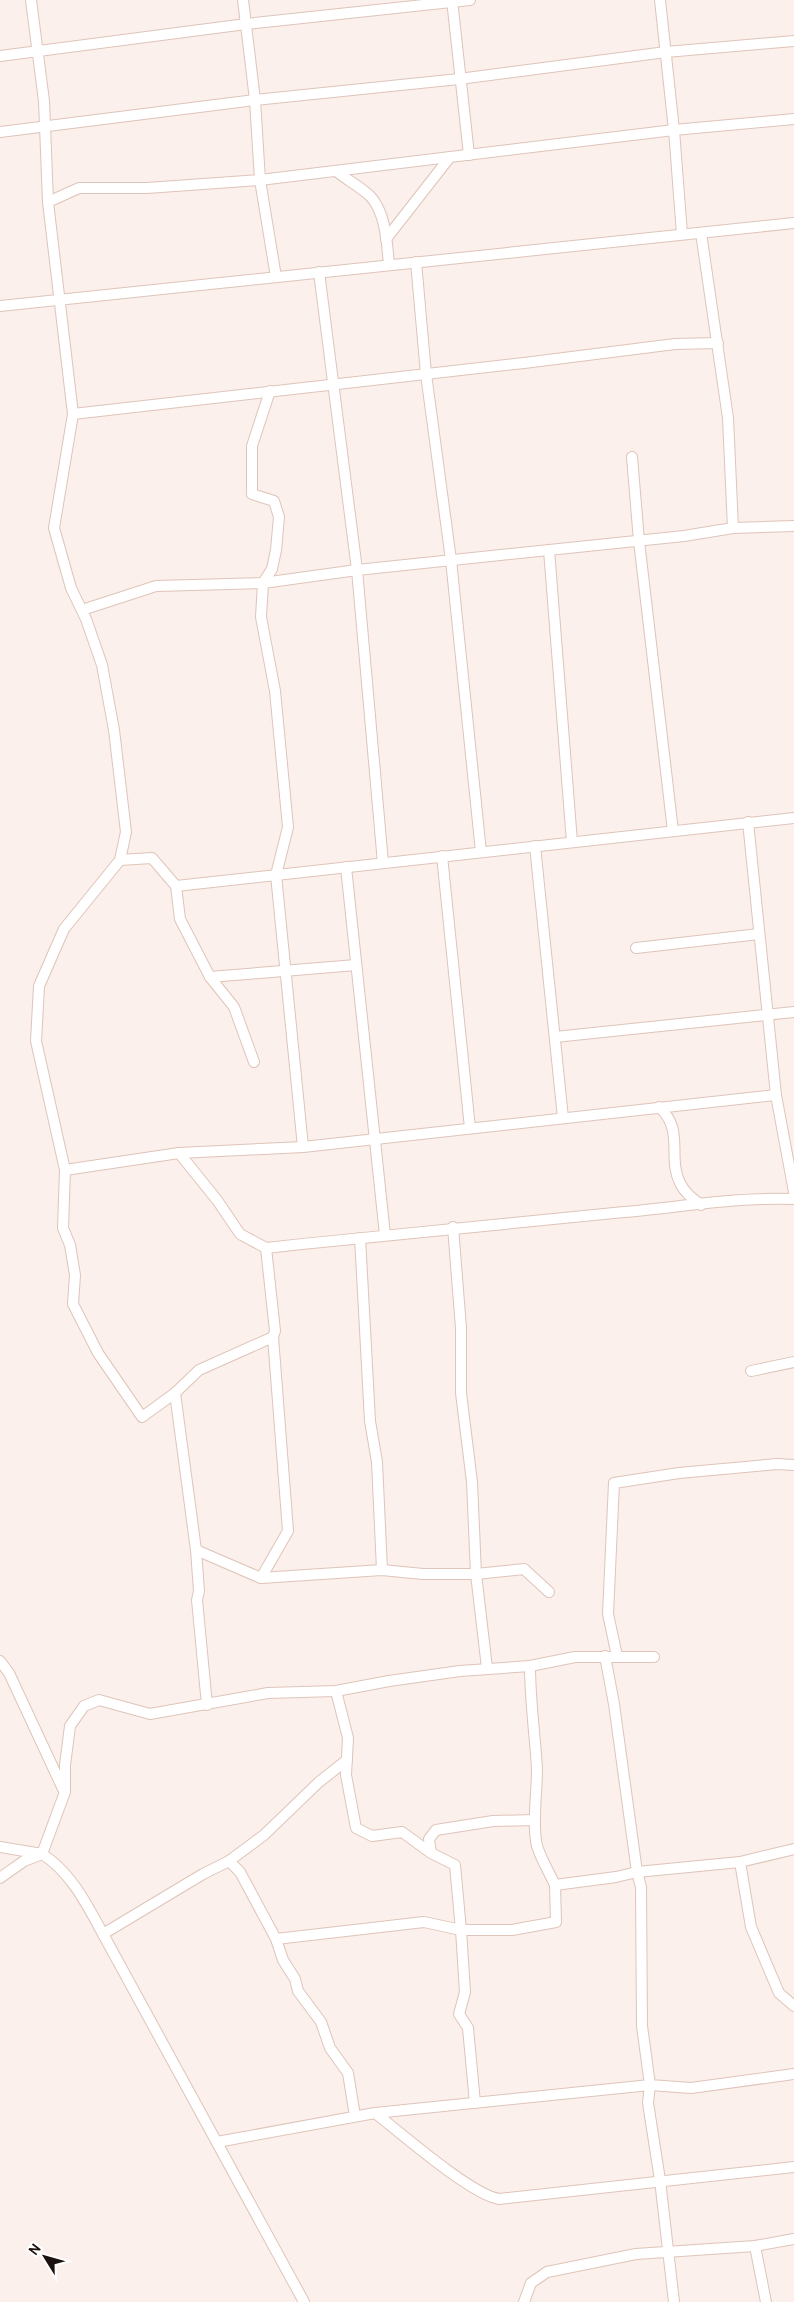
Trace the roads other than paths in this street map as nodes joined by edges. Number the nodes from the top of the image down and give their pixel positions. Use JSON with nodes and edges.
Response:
{"nodes":[{"id":1,"x":32,"y":0,"type":"edge"},
{"id":2,"x":243,"y":0,"type":"edge"},
{"id":3,"x":470,"y":0,"type":"edge"},
{"id":4,"x":660,"y":0,"type":"edge"},
{"id":5,"x":452,"y":1,"type":"edge"},
{"id":6,"x":246,"y":24,"type":"junction"},
{"id":7,"x":794,"y":41,"type":"edge"},
{"id":8,"x":38,"y":52,"type":"junction"},
{"id":9,"x":666,"y":52,"type":"junction"},
{"id":10,"x":0,"y":56,"type":"edge"},
{"id":11,"x":459,"y":79,"type":"junction"},
{"id":12,"x":255,"y":100,"type":"junction"},
{"id":13,"x":794,"y":119,"type":"edge"},
{"id":14,"x":45,"y":128,"type":"junction"},
{"id":15,"x":674,"y":130,"type":"junction"},
{"id":16,"x":0,"y":132,"type":"edge"},
{"id":17,"x":469,"y":155,"type":"junction"},
{"id":18,"x":450,"y":158,"type":"junction"},
{"id":19,"x":336,"y":171,"type":"junction"},
{"id":20,"x":260,"y":180,"type":"junction"},
{"id":21,"x":48,"y":202,"type":"junction"},
{"id":22,"x":794,"y":223,"type":"edge"},
{"id":23,"x":701,"y":232,"type":"junction"},
{"id":24,"x":682,"y":234,"type":"junction"},
{"id":25,"x":386,"y":238,"type":"junction"},
{"id":26,"x":416,"y":262,"type":"junction"},
{"id":27,"x":389,"y":265,"type":"junction"},
{"id":28,"x":319,"y":272,"type":"junction"},
{"id":29,"x":276,"y":277,"type":"junction"},
{"id":30,"x":59,"y":300,"type":"junction"},
{"id":31,"x":0,"y":306,"type":"edge"},
{"id":32,"x":718,"y":343,"type":"junction"},
{"id":33,"x":426,"y":374,"type":"junction"},
{"id":34,"x":332,"y":385,"type":"junction"},
{"id":35,"x":270,"y":391,"type":"junction"},
{"id":36,"x":73,"y":414,"type":"junction"},
{"id":37,"x":632,"y":457,"type":"dead end"},
{"id":38,"x":794,"y":526,"type":"edge"},
{"id":39,"x":733,"y":528,"type":"junction"},
{"id":40,"x":639,"y":541,"type":"junction"},
{"id":41,"x":549,"y":550,"type":"junction"},
{"id":42,"x":450,"y":560,"type":"junction"},
{"id":43,"x":357,"y":570,"type":"junction"},
{"id":44,"x":263,"y":583,"type":"junction"},
{"id":45,"x":82,"y":610,"type":"junction"},
{"id":46,"x":794,"y":818,"type":"edge"},
{"id":47,"x":748,"y":822,"type":"junction"},
{"id":48,"x":673,"y":831,"type":"junction"},
{"id":49,"x":572,"y":842,"type":"junction"},
{"id":50,"x":535,"y":846,"type":"junction"},
{"id":51,"x":481,"y":852,"type":"junction"},
{"id":52,"x":442,"y":856,"type":"junction"},
{"id":53,"x":120,"y":860,"type":"junction"},
{"id":54,"x":383,"y":863,"type":"junction"},
{"id":55,"x":346,"y":867,"type":"junction"},
{"id":56,"x":276,"y":875,"type":"junction"},
{"id":57,"x":176,"y":886,"type":"junction"},
{"id":58,"x":760,"y":934,"type":"junction"},
{"id":59,"x":636,"y":948,"type":"dead end"},
{"id":60,"x":356,"y":965,"type":"junction"},
{"id":61,"x":286,"y":971,"type":"junction"},
{"id":62,"x":210,"y":977,"type":"junction"},
{"id":63,"x":794,"y":1012,"type":"edge"},
{"id":64,"x":768,"y":1015,"type":"junction"},
{"id":65,"x":555,"y":1037,"type":"junction"},
{"id":66,"x":254,"y":1062,"type":"dead end"},
{"id":67,"x":776,"y":1095,"type":"junction"},
{"id":68,"x":659,"y":1107,"type":"junction"},
{"id":69,"x":563,"y":1118,"type":"junction"},
{"id":70,"x":470,"y":1128,"type":"junction"},
{"id":71,"x":374,"y":1139,"type":"junction"},
{"id":72,"x":303,"y":1146,"type":"junction"},
{"id":73,"x":179,"y":1154,"type":"junction"},
{"id":74,"x":65,"y":1170,"type":"junction"},
{"id":75,"x":794,"y":1192,"type":"edge"},
{"id":76,"x":794,"y":1200,"type":"edge"},
{"id":77,"x":701,"y":1205,"type":"junction"},
{"id":78,"x":453,"y":1227,"type":"junction"},
{"id":79,"x":385,"y":1235,"type":"junction"},
{"id":80,"x":360,"y":1238,"type":"junction"},
{"id":81,"x":266,"y":1248,"type":"junction"},
{"id":82,"x":273,"y":1337,"type":"junction"},
{"id":83,"x":794,"y":1362,"type":"edge"},
{"id":84,"x":751,"y":1371,"type":"dead end"},
{"id":85,"x":175,"y":1393,"type":"junction"},
{"id":86,"x":794,"y":1465,"type":"edge"},
{"id":87,"x":196,"y":1550,"type":"junction"},
{"id":88,"x":382,"y":1570,"type":"junction"},
{"id":89,"x":476,"y":1574,"type":"junction"},
{"id":90,"x":261,"y":1578,"type":"junction"},
{"id":91,"x":549,"y":1592,"type":"dead end"},
{"id":92,"x":605,"y":1656,"type":"junction"},
{"id":93,"x":617,"y":1656,"type":"junction"},
{"id":94,"x":654,"y":1657,"type":"dead end"},
{"id":95,"x":0,"y":1661,"type":"edge"},
{"id":96,"x":530,"y":1666,"type":"junction"},
{"id":97,"x":487,"y":1668,"type":"junction"},
{"id":98,"x":336,"y":1691,"type":"junction"},
{"id":99,"x":207,"y":1705,"type":"junction"},
{"id":100,"x":347,"y":1760,"type":"junction"},
{"id":101,"x":65,"y":1792,"type":"junction"},
{"id":102,"x":535,"y":1820,"type":"junction"},
{"id":103,"x":0,"y":1847,"type":"edge"},
{"id":104,"x":794,"y":1849,"type":"edge"},
{"id":105,"x":431,"y":1853,"type":"junction"},
{"id":106,"x":42,"y":1854,"type":"junction"},
{"id":107,"x":229,"y":1860,"type":"junction"},
{"id":108,"x":740,"y":1862,"type":"junction"},
{"id":109,"x":637,"y":1872,"type":"junction"},
{"id":110,"x":0,"y":1878,"type":"edge"},
{"id":111,"x":555,"y":1885,"type":"junction"},
{"id":112,"x":461,"y":1930,"type":"junction"},
{"id":113,"x":103,"y":1934,"type":"junction"},
{"id":114,"x":276,"y":1939,"type":"junction"},
{"id":115,"x":794,"y":2006,"type":"edge"},
{"id":116,"x":794,"y":2074,"type":"edge"},
{"id":117,"x":650,"y":2085,"type":"junction"},
{"id":118,"x":475,"y":2103,"type":"junction"},
{"id":119,"x":375,"y":2113,"type":"junction"},
{"id":120,"x":355,"y":2116,"type":"junction"},
{"id":121,"x":217,"y":2142,"type":"junction"},
{"id":122,"x":794,"y":2168,"type":"edge"},
{"id":123,"x":660,"y":2180,"type":"junction"},
{"id":124,"x":794,"y":2239,"type":"edge"},
{"id":125,"x":755,"y":2246,"type":"junction"},
{"id":126,"x":668,"y":2251,"type":"junction"},
{"id":127,"x":304,"y":2302,"type":"edge"},
{"id":128,"x":524,"y":2302,"type":"edge"},
{"id":129,"x":674,"y":2302,"type":"edge"},
{"id":130,"x":766,"y":2302,"type":"edge"}],
"edges":[{"from":1,"to":8,"type":"street"},
{"from":2,"to":6,"type":"street"},
{"from":3,"to":5,"type":"street"},
{"from":4,"to":9,"type":"street"},
{"from":5,"to":6,"type":"street"},
{"from":5,"to":11,"type":"street"},
{"from":6,"to":8,"type":"street"},
{"from":6,"to":12,"type":"street"},
{"from":7,"to":9,"type":"street"},
{"from":8,"to":10,"type":"street"},
{"from":8,"to":14,"type":"street"},
{"from":9,"to":11,"type":"street"},
{"from":9,"to":15,"type":"street"},
{"from":11,"to":12,"type":"street"},
{"from":11,"to":17,"type":"street"},
{"from":12,"to":14,"type":"street"},
{"from":12,"to":20,"type":"street"},
{"from":13,"to":15,"type":"street"},
{"from":14,"to":16,"type":"street"},
{"from":14,"to":21,"type":"street"},
{"from":15,"to":17,"type":"street"},
{"from":15,"to":24,"type":"street"},
{"from":17,"to":18,"type":"street"},
{"from":18,"to":19,"type":"street"},
{"from":18,"to":25,"type":"street"},
{"from":19,"to":20,"type":"street"},
{"from":19,"to":25,"type":"street"},
{"from":20,"to":21,"type":"street"},
{"from":20,"to":29,"type":"street"},
{"from":21,"to":30,"type":"street"},
{"from":22,"to":23,"type":"street"},
{"from":23,"to":24,"type":"street"},
{"from":23,"to":32,"type":"street"},
{"from":24,"to":26,"type":"street"},
{"from":25,"to":27,"type":"street"},
{"from":26,"to":27,"type":"street"},
{"from":26,"to":33,"type":"street"},
{"from":27,"to":28,"type":"street"},
{"from":28,"to":29,"type":"street"},
{"from":28,"to":34,"type":"street"},
{"from":29,"to":30,"type":"street"},
{"from":30,"to":31,"type":"street"},
{"from":30,"to":36,"type":"street"},
{"from":32,"to":33,"type":"street"},
{"from":32,"to":39,"type":"street"},
{"from":33,"to":34,"type":"street"},
{"from":33,"to":42,"type":"street"},
{"from":34,"to":35,"type":"street"},
{"from":34,"to":43,"type":"street"},
{"from":35,"to":36,"type":"street"},
{"from":35,"to":44,"type":"street"},
{"from":36,"to":45,"type":"street"},
{"from":37,"to":40,"type":"street"},
{"from":38,"to":39,"type":"street"},
{"from":39,"to":40,"type":"street"},
{"from":40,"to":41,"type":"street"},
{"from":40,"to":48,"type":"street"},
{"from":41,"to":42,"type":"street"},
{"from":41,"to":49,"type":"street"},
{"from":42,"to":43,"type":"street"},
{"from":42,"to":51,"type":"street"},
{"from":43,"to":44,"type":"street"},
{"from":43,"to":54,"type":"street"},
{"from":44,"to":45,"type":"street"},
{"from":44,"to":56,"type":"street"},
{"from":45,"to":53,"type":"street"},
{"from":46,"to":47,"type":"street"},
{"from":47,"to":48,"type":"street"},
{"from":47,"to":58,"type":"street"},
{"from":48,"to":49,"type":"street"},
{"from":49,"to":50,"type":"street"},
{"from":50,"to":51,"type":"street"},
{"from":50,"to":65,"type":"street"},
{"from":51,"to":52,"type":"street"},
{"from":52,"to":54,"type":"street"},
{"from":52,"to":70,"type":"street"},
{"from":53,"to":57,"type":"street"},
{"from":53,"to":74,"type":"street"},
{"from":54,"to":55,"type":"street"},
{"from":55,"to":56,"type":"street"},
{"from":55,"to":60,"type":"street"},
{"from":56,"to":57,"type":"street"},
{"from":56,"to":61,"type":"street"},
{"from":57,"to":62,"type":"street"},
{"from":58,"to":59,"type":"street"},
{"from":58,"to":64,"type":"street"},
{"from":60,"to":61,"type":"street"},
{"from":60,"to":71,"type":"street"},
{"from":61,"to":62,"type":"street"},
{"from":61,"to":72,"type":"street"},
{"from":62,"to":66,"type":"street"},
{"from":63,"to":64,"type":"street"},
{"from":64,"to":65,"type":"street"},
{"from":64,"to":67,"type":"street"},
{"from":65,"to":69,"type":"street"},
{"from":67,"to":68,"type":"street"},
{"from":67,"to":75,"type":"street"},
{"from":68,"to":69,"type":"street"},
{"from":68,"to":77,"type":"street"},
{"from":69,"to":70,"type":"street"},
{"from":70,"to":71,"type":"street"},
{"from":71,"to":72,"type":"street"},
{"from":71,"to":79,"type":"street"},
{"from":72,"to":73,"type":"street"},
{"from":73,"to":74,"type":"street"},
{"from":73,"to":81,"type":"street"},
{"from":74,"to":85,"type":"street"},
{"from":76,"to":77,"type":"street"},
{"from":77,"to":78,"type":"street"},
{"from":78,"to":79,"type":"street"},
{"from":78,"to":89,"type":"street"},
{"from":79,"to":80,"type":"street"},
{"from":80,"to":81,"type":"street"},
{"from":80,"to":88,"type":"street"},
{"from":81,"to":82,"type":"street"},
{"from":82,"to":85,"type":"street"},
{"from":82,"to":90,"type":"street"},
{"from":83,"to":84,"type":"street"},
{"from":85,"to":87,"type":"street"},
{"from":86,"to":93,"type":"street"},
{"from":87,"to":90,"type":"street"},
{"from":87,"to":99,"type":"street"},
{"from":88,"to":89,"type":"street"},
{"from":88,"to":90,"type":"street"},
{"from":89,"to":91,"type":"street"},
{"from":89,"to":97,"type":"street"},
{"from":92,"to":93,"type":"street"},
{"from":92,"to":96,"type":"street"},
{"from":92,"to":109,"type":"street"},
{"from":93,"to":94,"type":"street"},
{"from":95,"to":101,"type":"street"},
{"from":96,"to":97,"type":"street"},
{"from":96,"to":102,"type":"street"},
{"from":97,"to":98,"type":"street"},
{"from":98,"to":99,"type":"street"},
{"from":98,"to":100,"type":"street"},
{"from":99,"to":101,"type":"street"},
{"from":100,"to":105,"type":"street"},
{"from":100,"to":107,"type":"street"},
{"from":101,"to":106,"type":"street"},
{"from":102,"to":105,"type":"street"},
{"from":102,"to":111,"type":"street"},
{"from":103,"to":106,"type":"street"},
{"from":104,"to":108,"type":"street"},
{"from":105,"to":112,"type":"street"},
{"from":106,"to":110,"type":"street"},
{"from":106,"to":113,"type":"street"},
{"from":107,"to":113,"type":"street"},
{"from":107,"to":114,"type":"street"},
{"from":108,"to":109,"type":"street"},
{"from":108,"to":115,"type":"street"},
{"from":109,"to":111,"type":"street"},
{"from":109,"to":117,"type":"street"},
{"from":111,"to":112,"type":"street"},
{"from":112,"to":114,"type":"street"},
{"from":112,"to":118,"type":"street"},
{"from":113,"to":121,"type":"street"},
{"from":114,"to":120,"type":"street"},
{"from":116,"to":117,"type":"street"},
{"from":117,"to":118,"type":"street"},
{"from":117,"to":123,"type":"street"},
{"from":118,"to":119,"type":"street"},
{"from":119,"to":120,"type":"street"},
{"from":119,"to":123,"type":"street"},
{"from":120,"to":121,"type":"street"},
{"from":121,"to":127,"type":"street"},
{"from":122,"to":123,"type":"street"},
{"from":123,"to":126,"type":"street"},
{"from":124,"to":125,"type":"street"},
{"from":125,"to":126,"type":"street"},
{"from":125,"to":130,"type":"street"},
{"from":126,"to":128,"type":"street"},
{"from":126,"to":129,"type":"street"}]}
